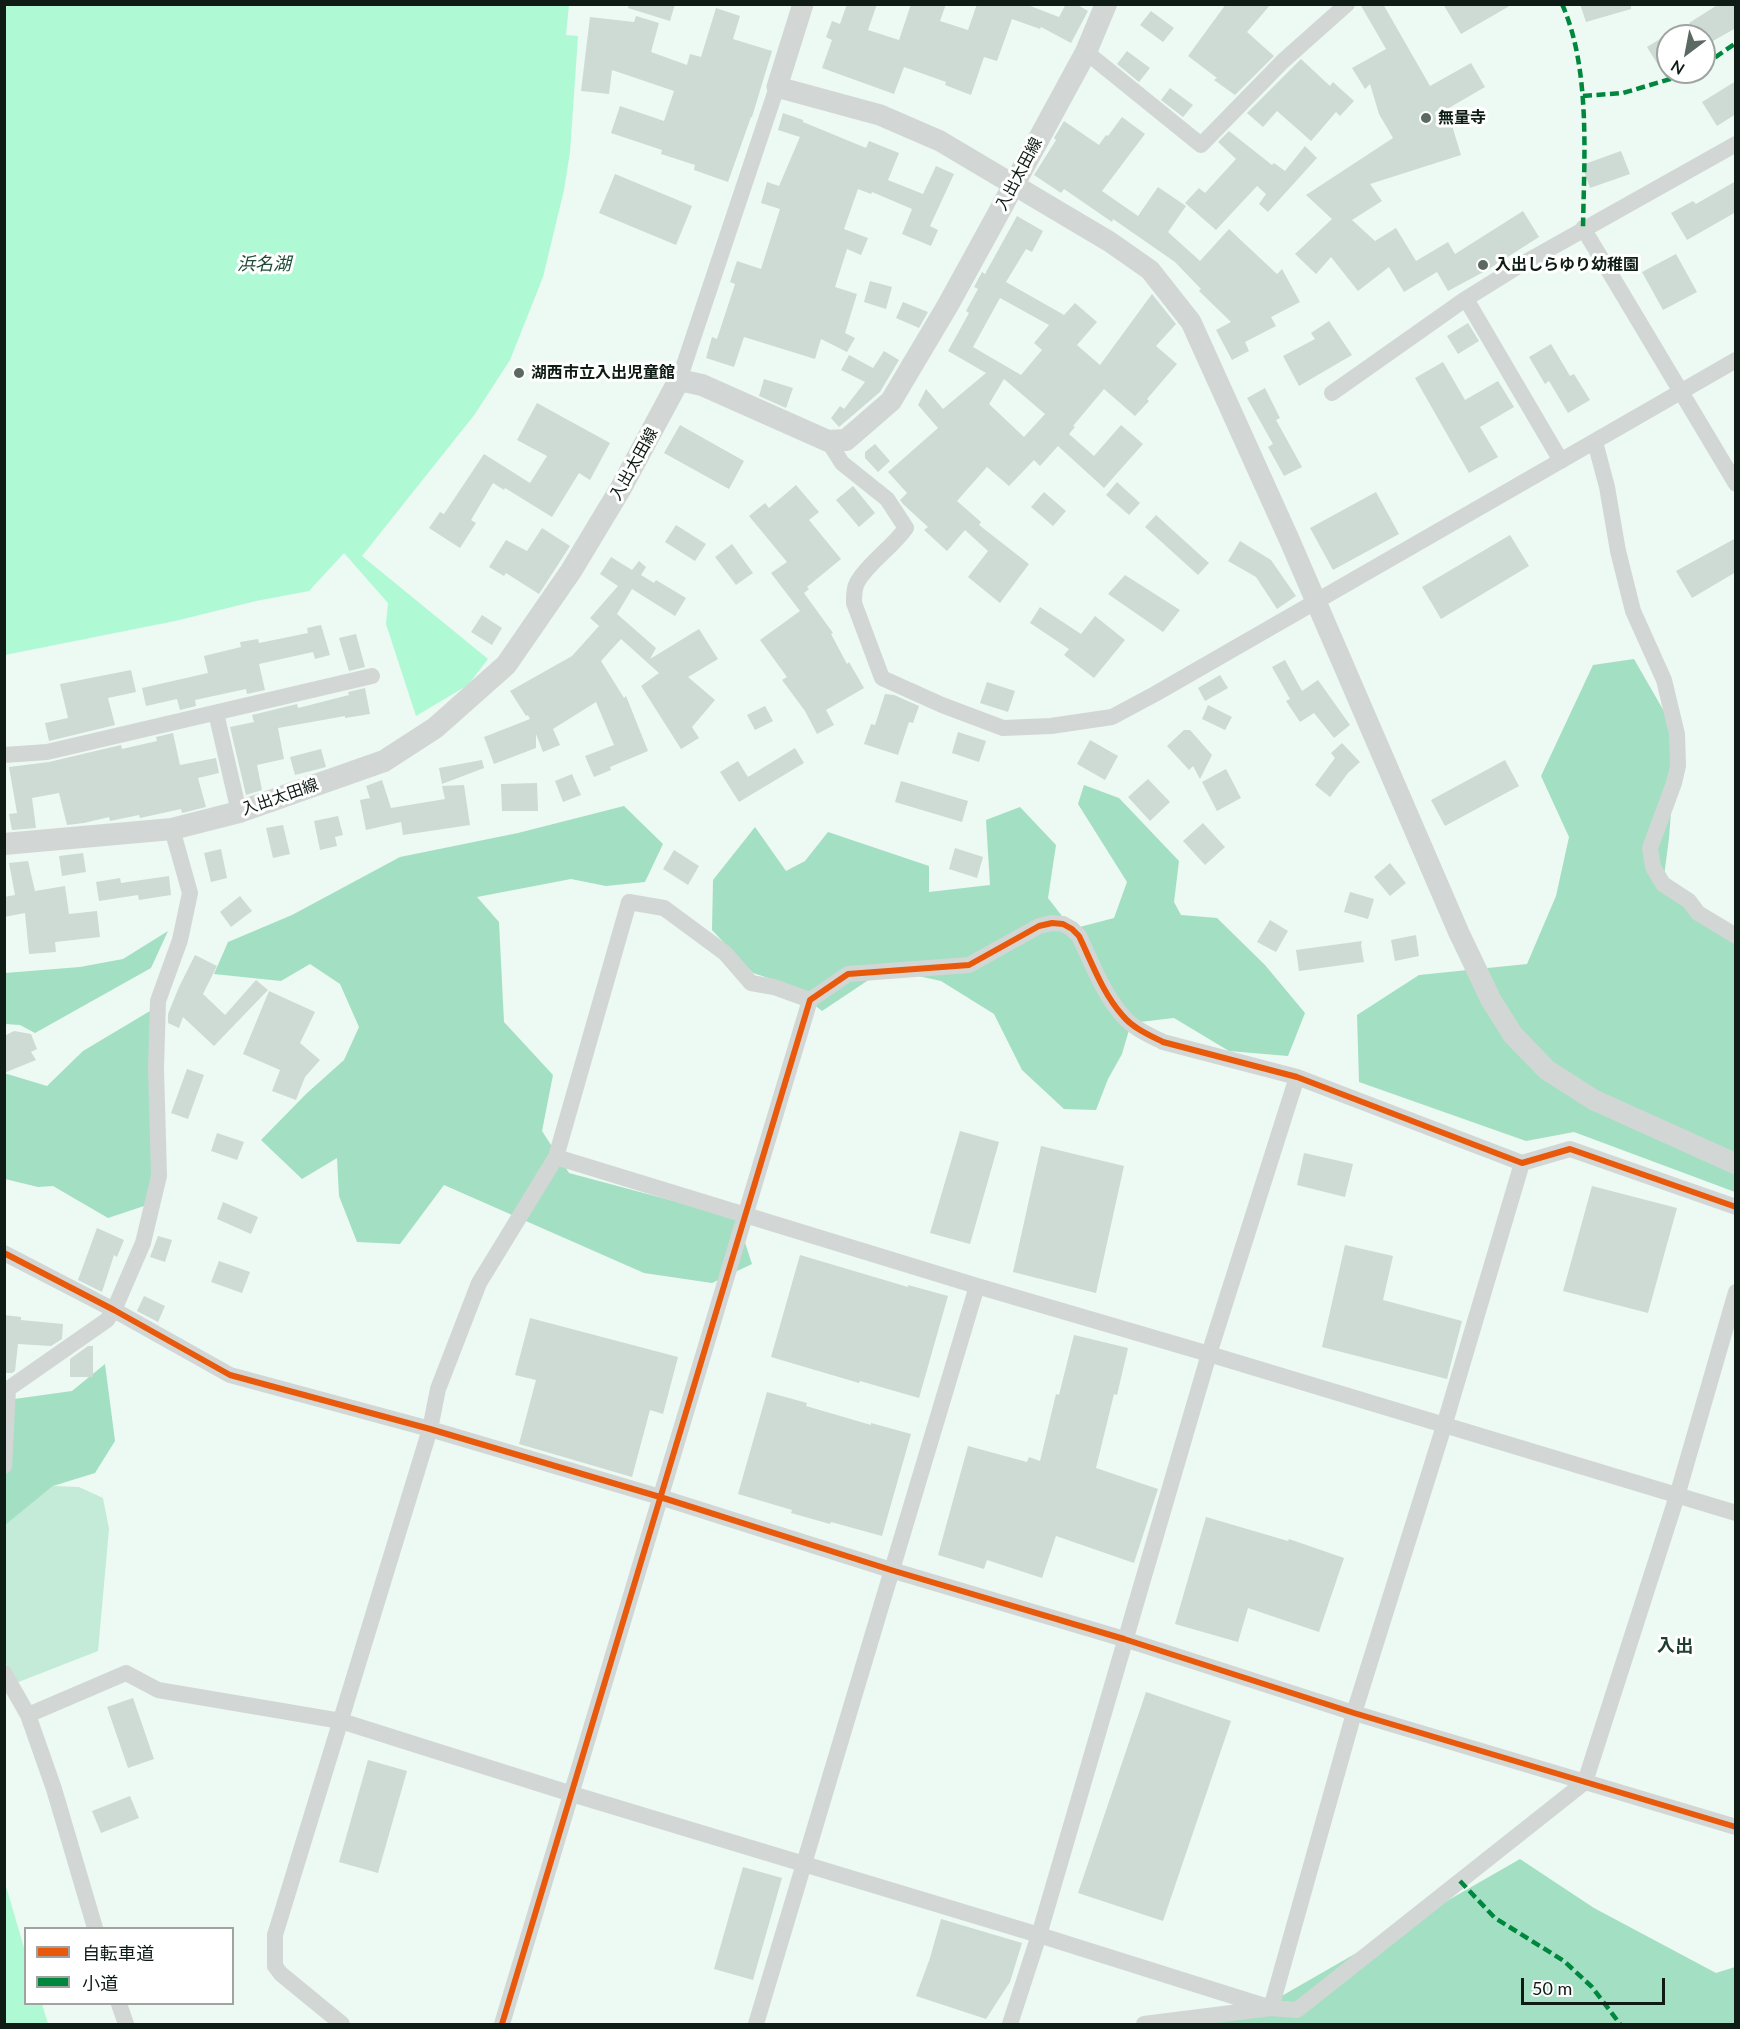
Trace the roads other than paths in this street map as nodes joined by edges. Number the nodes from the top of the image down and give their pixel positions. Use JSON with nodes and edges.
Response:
{"nodes":[{"id":1,"x":802,"y":4,"type":"edge"},
{"id":2,"x":1106,"y":4,"type":"edge"},
{"id":3,"x":1347,"y":4,"type":"edge"},
{"id":4,"x":1086,"y":52,"type":"junction"},
{"id":5,"x":777,"y":87,"type":"junction"},
{"id":6,"x":1736,"y":144,"type":"edge"},
{"id":7,"x":1013,"y":186,"type":"junction"},
{"id":8,"x":1583,"y":228,"type":"junction"},
{"id":9,"x":1466,"y":299,"type":"junction"},
{"id":10,"x":1736,"y":360,"type":"edge"},
{"id":11,"x":679,"y":380,"type":"junction"},
{"id":12,"x":1680,"y":391,"type":"junction"},
{"id":13,"x":1332,"y":393,"type":"dead end"},
{"id":14,"x":828,"y":441,"type":"junction"},
{"id":15,"x":1595,"y":442,"type":"junction"},
{"id":16,"x":1562,"y":461,"type":"junction"},
{"id":17,"x":1736,"y":484,"type":"edge"},
{"id":18,"x":1316,"y":602,"type":"junction"},
{"id":19,"x":372,"y":676,"type":"dead end"},
{"id":20,"x":216,"y":713,"type":"junction"},
{"id":21,"x":4,"y":755,"type":"edge"},
{"id":22,"x":238,"y":812,"type":"junction"},
{"id":23,"x":172,"y":829,"type":"junction"},
{"id":24,"x":4,"y":844,"type":"edge"},
{"id":25,"x":1736,"y":936,"type":"edge"},
{"id":26,"x":810,"y":1000,"type":"junction"},
{"id":27,"x":1297,"y":1077,"type":"junction"},
{"id":28,"x":556,"y":1157,"type":"junction"},
{"id":29,"x":1522,"y":1163,"type":"junction"},
{"id":30,"x":1736,"y":1164,"type":"edge"},
{"id":31,"x":1736,"y":1207,"type":"edge"},
{"id":32,"x":744,"y":1214,"type":"junction"},
{"id":33,"x":4,"y":1253,"type":"edge"},
{"id":34,"x":977,"y":1286,"type":"junction"},
{"id":35,"x":1736,"y":1292,"type":"edge"},
{"id":36,"x":114,"y":1310,"type":"junction"},
{"id":37,"x":1209,"y":1354,"type":"junction"},
{"id":38,"x":6,"y":1388,"type":"edge"},
{"id":39,"x":1444,"y":1426,"type":"junction"},
{"id":40,"x":430,"y":1429,"type":"junction"},
{"id":41,"x":4,"y":1466,"type":"edge"},
{"id":42,"x":1677,"y":1496,"type":"junction"},
{"id":43,"x":660,"y":1497,"type":"junction"},
{"id":44,"x":1736,"y":1513,"type":"edge"},
{"id":45,"x":891,"y":1570,"type":"junction"},
{"id":46,"x":1124,"y":1639,"type":"junction"},
{"id":47,"x":4,"y":1673,"type":"edge"},
{"id":48,"x":1354,"y":1713,"type":"junction"},
{"id":49,"x":28,"y":1714,"type":"junction"},
{"id":50,"x":341,"y":1721,"type":"junction"},
{"id":51,"x":1585,"y":1782,"type":"junction"},
{"id":52,"x":572,"y":1794,"type":"junction"},
{"id":53,"x":1736,"y":1827,"type":"edge"},
{"id":54,"x":804,"y":1865,"type":"junction"},
{"id":55,"x":94,"y":1927,"type":"edge"},
{"id":56,"x":1039,"y":1935,"type":"junction"},
{"id":57,"x":118,"y":2005,"type":"edge"},
{"id":58,"x":1271,"y":2008,"type":"junction"},
{"id":59,"x":126,"y":2025,"type":"edge"},
{"id":60,"x":342,"y":2025,"type":"edge"},
{"id":61,"x":502,"y":2025,"type":"edge"},
{"id":62,"x":756,"y":2025,"type":"edge"},
{"id":63,"x":1010,"y":2025,"type":"edge"},
{"id":64,"x":1144,"y":2025,"type":"edge"}],
"edges":[{"from":1,"to":5,"type":"street"},
{"from":2,"to":4,"type":"main road","name":"入出太田線"},
{"from":3,"to":4,"type":"street"},
{"from":4,"to":7,"type":"main road","name":"入出太田線"},
{"from":5,"to":7,"type":"street"},
{"from":5,"to":11,"type":"street"},
{"from":6,"to":8,"type":"street"},
{"from":7,"to":14,"type":"main road","name":"入出太田線"},
{"from":7,"to":18,"type":"street"},
{"from":8,"to":9,"type":"street"},
{"from":8,"to":12,"type":"street"},
{"from":9,"to":13,"type":"street"},
{"from":9,"to":16,"type":"street"},
{"from":10,"to":12,"type":"street"},
{"from":11,"to":14,"type":"main road"},
{"from":11,"to":22,"type":"main road","name":"入出太田線"},
{"from":12,"to":15,"type":"street"},
{"from":12,"to":17,"type":"street"},
{"from":14,"to":18,"type":"street"},
{"from":15,"to":16,"type":"street"},
{"from":15,"to":25,"type":"street"},
{"from":16,"to":18,"type":"street"},
{"from":18,"to":30,"type":"street"},
{"from":19,"to":20,"type":"street"},
{"from":20,"to":21,"type":"street"},
{"from":20,"to":22,"type":"street"},
{"from":22,"to":23,"type":"main road","name":"入出太田線"},
{"from":23,"to":24,"type":"main road","name":"入出太田線"},
{"from":23,"to":36,"type":"street"},
{"from":26,"to":27,"type":"street"},
{"from":26,"to":28,"type":"street"},
{"from":26,"to":32,"type":"street"},
{"from":27,"to":29,"type":"street"},
{"from":27,"to":37,"type":"street"},
{"from":28,"to":32,"type":"street"},
{"from":28,"to":40,"type":"street"},
{"from":29,"to":31,"type":"street"},
{"from":29,"to":39,"type":"street"},
{"from":32,"to":34,"type":"street"},
{"from":32,"to":43,"type":"street"},
{"from":33,"to":36,"type":"street"},
{"from":34,"to":37,"type":"street"},
{"from":34,"to":45,"type":"street"},
{"from":35,"to":42,"type":"street"},
{"from":36,"to":38,"type":"street"},
{"from":36,"to":40,"type":"street"},
{"from":37,"to":39,"type":"street"},
{"from":37,"to":46,"type":"street"},
{"from":38,"to":41,"type":"street"},
{"from":39,"to":42,"type":"street"},
{"from":39,"to":48,"type":"street"},
{"from":40,"to":43,"type":"street"},
{"from":40,"to":50,"type":"street"},
{"from":42,"to":44,"type":"street"},
{"from":42,"to":51,"type":"street"},
{"from":43,"to":45,"type":"street"},
{"from":43,"to":52,"type":"street"},
{"from":45,"to":46,"type":"street"},
{"from":45,"to":54,"type":"street"},
{"from":46,"to":48,"type":"street"},
{"from":46,"to":56,"type":"street"},
{"from":47,"to":49,"type":"street"},
{"from":48,"to":51,"type":"street"},
{"from":48,"to":58,"type":"street"},
{"from":49,"to":50,"type":"street"},
{"from":49,"to":55,"type":"street"},
{"from":50,"to":52,"type":"street"},
{"from":50,"to":60,"type":"street"},
{"from":51,"to":53,"type":"street"},
{"from":51,"to":58,"type":"street"},
{"from":52,"to":54,"type":"street"},
{"from":52,"to":61,"type":"street"},
{"from":54,"to":56,"type":"street"},
{"from":54,"to":62,"type":"street"},
{"from":56,"to":58,"type":"street"},
{"from":56,"to":63,"type":"street"},
{"from":57,"to":59,"type":"street"},
{"from":58,"to":64,"type":"street"}]}
